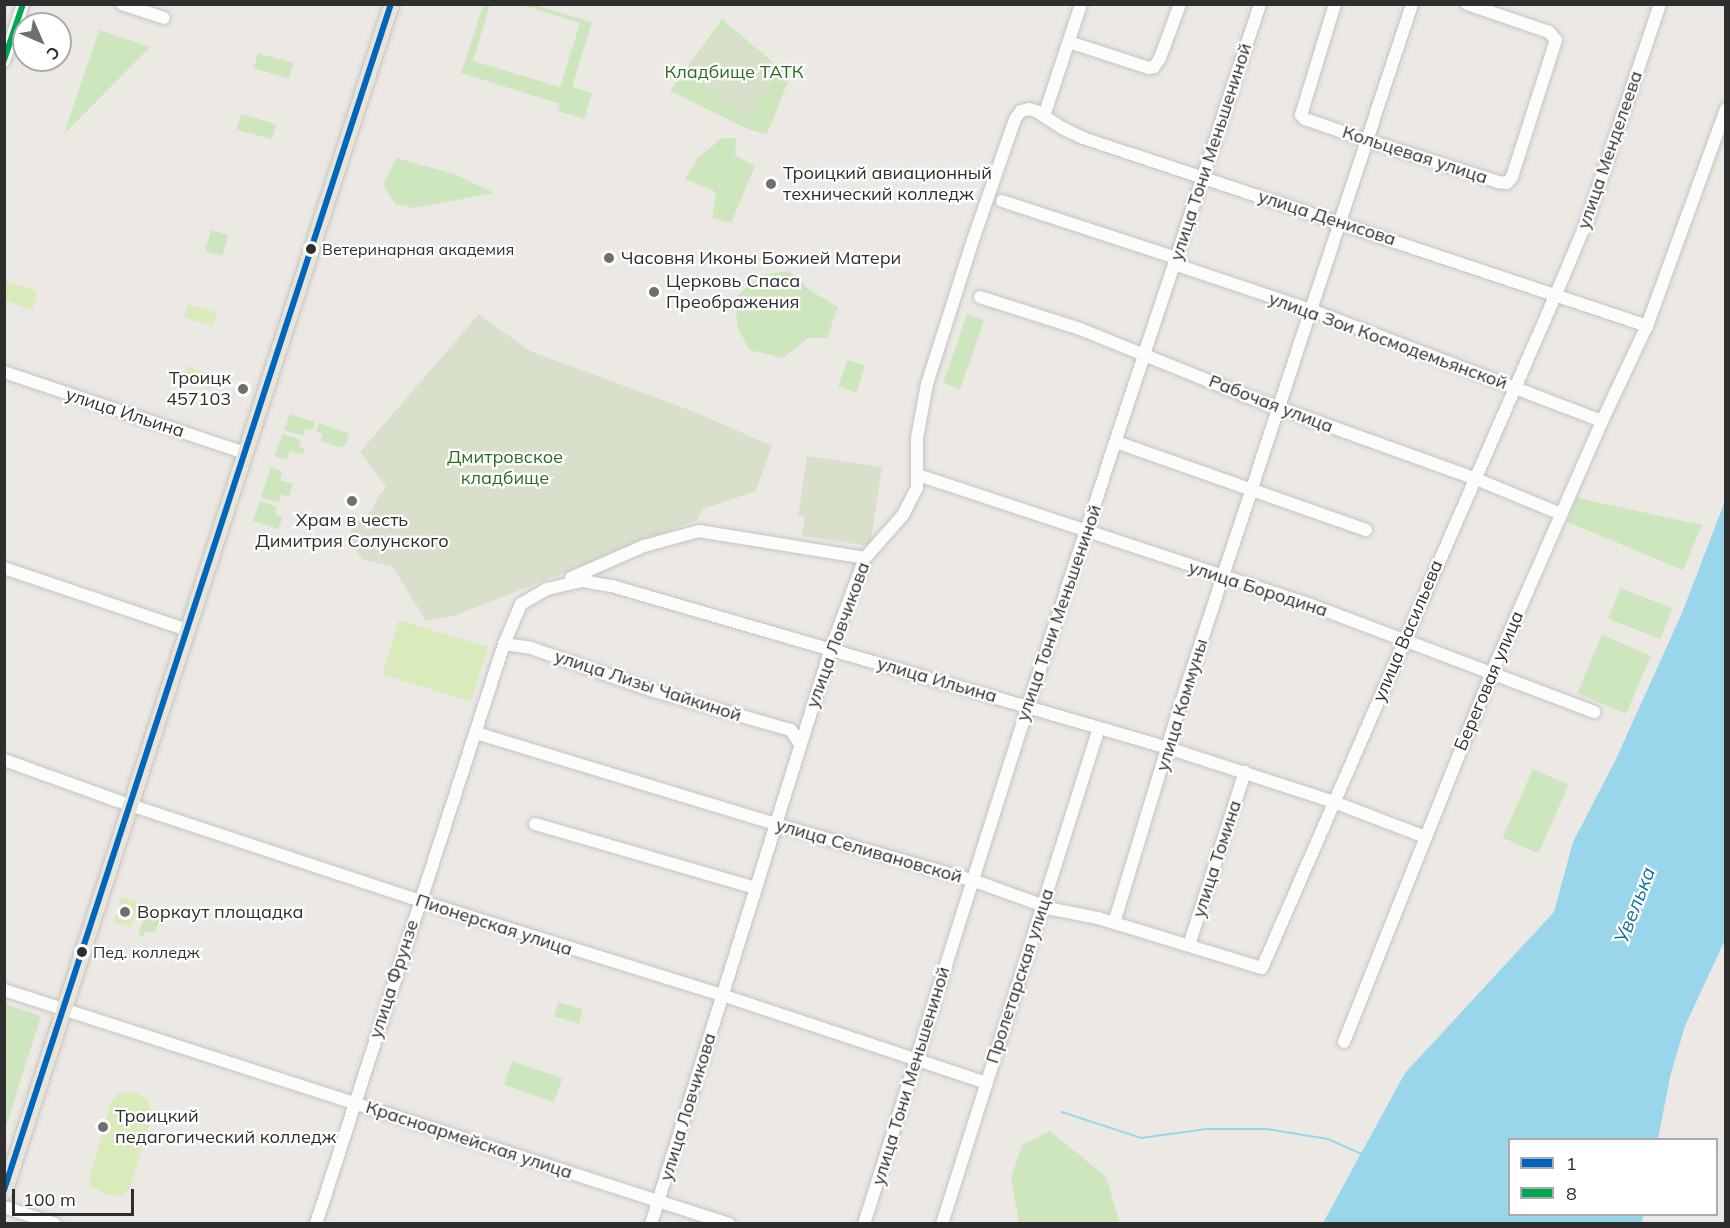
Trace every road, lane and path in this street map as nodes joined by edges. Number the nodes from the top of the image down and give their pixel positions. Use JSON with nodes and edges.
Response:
{"nodes":[{"id":1,"x":23,"y":4,"type":"edge"},
{"id":2,"x":122,"y":4,"type":"edge"},
{"id":3,"x":391,"y":4,"type":"edge"},
{"id":4,"x":1081,"y":4,"type":"edge"},
{"id":5,"x":1180,"y":4,"type":"edge"},
{"id":6,"x":1260,"y":4,"type":"edge"},
{"id":7,"x":1335,"y":4,"type":"edge"},
{"id":8,"x":1412,"y":4,"type":"edge"},
{"id":9,"x":1467,"y":4,"type":"edge"},
{"id":10,"x":1660,"y":4,"type":"edge"},
{"id":11,"x":164,"y":18,"type":"dead end"},
{"id":12,"x":1069,"y":42,"type":"junction"},
{"id":13,"x":4,"y":61,"type":"edge"},
{"id":14,"x":1725,"y":110,"type":"edge"},
{"id":15,"x":1044,"y":116,"type":"junction"},
{"id":16,"x":1015,"y":119,"type":"joint"},
{"id":17,"x":1369,"y":141,"type":"junction"},
{"id":18,"x":1203,"y":178,"type":"junction"},
{"id":19,"x":1002,"y":201,"type":"dead end"},
{"id":20,"x":1340,"y":222,"type":"junction"},
{"id":21,"x":1175,"y":261,"type":"junction"},
{"id":22,"x":1556,"y":294,"type":"junction"},
{"id":23,"x":980,"y":297,"type":"dead end"},
{"id":24,"x":1311,"y":310,"type":"junction"},
{"id":25,"x":1647,"y":326,"type":"junction"},
{"id":26,"x":1144,"y":354,"type":"junction"},
{"id":27,"x":4,"y":372,"type":"edge"},
{"id":28,"x":1515,"y":388,"type":"junction"},
{"id":29,"x":1279,"y":406,"type":"junction"},
{"id":30,"x":1602,"y":421,"type":"junction"},
{"id":31,"x":1116,"y":442,"type":"junction"},
{"id":32,"x":245,"y":453,"type":"junction"},
{"id":33,"x":918,"y":475,"type":"junction"},
{"id":34,"x":1474,"y":478,"type":"junction"},
{"id":35,"x":1253,"y":489,"type":"junction"},
{"id":36,"x":1561,"y":514,"type":"junction"},
{"id":37,"x":1087,"y":530,"type":"junction"},
{"id":38,"x":1366,"y":530,"type":"dead end"},
{"id":39,"x":865,"y":558,"type":"junction"},
{"id":40,"x":4,"y":568,"type":"edge"},
{"id":41,"x":1222,"y":576,"type":"junction"},
{"id":42,"x":547,"y":589,"type":"junction"},
{"id":43,"x":524,"y":601,"type":"joint"},
{"id":44,"x":187,"y":630,"type":"junction"},
{"id":45,"x":1404,"y":639,"type":"junction"},
{"id":46,"x":504,"y":644,"type":"junction"},
{"id":47,"x":831,"y":648,"type":"junction"},
{"id":48,"x":1492,"y":672,"type":"junction"},
{"id":49,"x":1028,"y":706,"type":"junction"},
{"id":50,"x":1594,"y":712,"type":"dead end"},
{"id":51,"x":805,"y":726,"type":"junction"},
{"id":52,"x":1099,"y":728,"type":"junction"},
{"id":53,"x":791,"y":730,"type":"junction"},
{"id":54,"x":476,"y":733,"type":"junction"},
{"id":55,"x":799,"y":743,"type":"junction"},
{"id":56,"x":1168,"y":748,"type":"junction"},
{"id":57,"x":4,"y":760,"type":"edge"},
{"id":58,"x":1245,"y":772,"type":"junction"},
{"id":59,"x":1334,"y":802,"type":"junction"},
{"id":60,"x":130,"y":804,"type":"junction"},
{"id":61,"x":535,"y":824,"type":"dead end"},
{"id":62,"x":775,"y":824,"type":"junction"},
{"id":63,"x":1425,"y":837,"type":"junction"},
{"id":64,"x":972,"y":880,"type":"junction"},
{"id":65,"x":756,"y":888,"type":"junction"},
{"id":66,"x":420,"y":901,"type":"junction"},
{"id":67,"x":1042,"y":905,"type":"junction"},
{"id":68,"x":1114,"y":923,"type":"junction"},
{"id":69,"x":1189,"y":945,"type":"junction"},
{"id":70,"x":1262,"y":968,"type":"joint"},
{"id":71,"x":4,"y":990,"type":"edge"},
{"id":72,"x":722,"y":995,"type":"junction"},
{"id":73,"x":63,"y":1008,"type":"junction"},
{"id":74,"x":1344,"y":1042,"type":"dead end"},
{"id":75,"x":916,"y":1060,"type":"junction"},
{"id":76,"x":986,"y":1083,"type":"junction"},
{"id":77,"x":355,"y":1102,"type":"junction"},
{"id":78,"x":4,"y":1192,"type":"edge"},
{"id":79,"x":659,"y":1201,"type":"junction"},
{"id":80,"x":4,"y":1207,"type":"edge"},
{"id":81,"x":55,"y":1224,"type":"edge"},
{"id":82,"x":316,"y":1224,"type":"edge"},
{"id":83,"x":651,"y":1224,"type":"edge"},
{"id":84,"x":729,"y":1224,"type":"edge"},
{"id":85,"x":864,"y":1224,"type":"edge"},
{"id":86,"x":942,"y":1224,"type":"edge"}],
"edges":[{"from":1,"to":13,"type":"street"},
{"from":2,"to":11,"type":"street"},
{"from":3,"to":32,"type":"main road"},
{"from":4,"to":12,"type":"street"},
{"from":5,"to":12,"type":"street"},
{"from":6,"to":18,"type":"street","name":"улица Тони Меньшениной"},
{"from":7,"to":17,"type":"street","name":"Кольцевая улица"},
{"from":8,"to":17,"type":"street","name":"улица Коммуны"},
{"from":9,"to":17,"type":"street","name":"Кольцевая улица"},
{"from":10,"to":22,"type":"street","name":"улица Менделеева"},
{"from":12,"to":15,"type":"street"},
{"from":14,"to":25,"type":"street"},
{"from":15,"to":16,"type":"street","name":"улица Денисова"},
{"from":15,"to":18,"type":"street","name":"улица Денисова"},
{"from":16,"to":33,"type":"street","name":"улица Ловчикова"},
{"from":17,"to":20,"type":"street","name":"улица Коммуны"},
{"from":18,"to":20,"type":"street","name":"улица Денисова"},
{"from":18,"to":21,"type":"street","name":"улица Тони Меньшениной"},
{"from":19,"to":21,"type":"street"},
{"from":20,"to":22,"type":"street","name":"улица Денисова"},
{"from":20,"to":24,"type":"street","name":"улица Коммуны"},
{"from":21,"to":24,"type":"street","name":"улица Зои Космодемьянской"},
{"from":21,"to":26,"type":"street","name":"улица Тони Меньшениной"},
{"from":22,"to":25,"type":"street","name":"улица Денисова"},
{"from":22,"to":28,"type":"street","name":"улица Васильева"},
{"from":23,"to":26,"type":"street","name":"Рабочая улица"},
{"from":24,"to":28,"type":"street","name":"улица Зои Космодемьянской"},
{"from":24,"to":29,"type":"street","name":"улица Коммуны"},
{"from":25,"to":30,"type":"street","name":"Береговая улица"},
{"from":26,"to":29,"type":"street","name":"Рабочая улица"},
{"from":26,"to":31,"type":"street","name":"улица Тони Меньшениной"},
{"from":27,"to":32,"type":"street","name":"улица Ильина"},
{"from":28,"to":30,"type":"street","name":"улица Зои Космодемьянской"},
{"from":28,"to":34,"type":"street","name":"улица Васильева"},
{"from":29,"to":34,"type":"street","name":"Рабочая улица"},
{"from":29,"to":35,"type":"street","name":"улица Коммуны"},
{"from":30,"to":36,"type":"street","name":"Береговая улица"},
{"from":31,"to":35,"type":"street"},
{"from":31,"to":37,"type":"street","name":"улица Тони Меньшениной"},
{"from":32,"to":44,"type":"main road"},
{"from":33,"to":37,"type":"street","name":"улица Бородина"},
{"from":33,"to":39,"type":"street","name":"улица Ловчикова"},
{"from":34,"to":36,"type":"street","name":"Рабочая улица"},
{"from":34,"to":45,"type":"street","name":"улица Васильева"},
{"from":35,"to":38,"type":"street"},
{"from":35,"to":41,"type":"street","name":"улица Коммуны"},
{"from":36,"to":48,"type":"street","name":"Береговая улица"},
{"from":37,"to":41,"type":"street","name":"улица Бородина"},
{"from":37,"to":49,"type":"street","name":"улица Тони Меньшениной"},
{"from":39,"to":42,"type":"street","name":"улица Ильина"},
{"from":39,"to":47,"type":"street","name":"улица Ловчикова"},
{"from":40,"to":44,"type":"street"},
{"from":41,"to":45,"type":"street","name":"улица Бородина"},
{"from":41,"to":56,"type":"street","name":"улица Коммуны"},
{"from":42,"to":43,"type":"street","name":"улица Ильина"},
{"from":42,"to":47,"type":"street","name":"улица Ильина"},
{"from":43,"to":46,"type":"street","name":"улица Фрунзе"},
{"from":44,"to":60,"type":"main road"},
{"from":45,"to":48,"type":"street","name":"улица Бородина"},
{"from":45,"to":59,"type":"street","name":"улица Васильева"},
{"from":46,"to":53,"type":"street","name":"улица Лизы Чайкиной"},
{"from":46,"to":54,"type":"street","name":"улица Фрунзе"},
{"from":47,"to":49,"type":"street","name":"улица Ильина"},
{"from":47,"to":51,"type":"street","name":"улица Ловчикова"},
{"from":48,"to":50,"type":"street","name":"улица Бородина"},
{"from":48,"to":63,"type":"street","name":"Береговая улица"},
{"from":49,"to":52,"type":"street","name":"улица Ильина"},
{"from":49,"to":64,"type":"street","name":"улица Тони Меньшениной"},
{"from":51,"to":53,"type":"street"},
{"from":51,"to":55,"type":"street","name":"улица Ловчикова"},
{"from":52,"to":56,"type":"street","name":"улица Ильина"},
{"from":52,"to":67,"type":"street","name":"Пролетарская улица"},
{"from":53,"to":55,"type":"street"},
{"from":54,"to":62,"type":"street","name":"улица Селивановской"},
{"from":54,"to":66,"type":"street","name":"улица Фрунзе"},
{"from":55,"to":62,"type":"street","name":"улица Ловчикова"},
{"from":56,"to":58,"type":"street","name":"улица Ильина"},
{"from":56,"to":68,"type":"street","name":"улица Коммуны"},
{"from":57,"to":60,"type":"street","name":"Пионерская улица"},
{"from":58,"to":59,"type":"street","name":"улица Ильина"},
{"from":58,"to":69,"type":"street","name":"улица Томина"},
{"from":59,"to":63,"type":"street","name":"улица Ильина"},
{"from":59,"to":70,"type":"street","name":"улица Васильева"},
{"from":60,"to":66,"type":"street","name":"Пионерская улица"},
{"from":60,"to":73,"type":"main road"},
{"from":61,"to":65,"type":"street"},
{"from":62,"to":64,"type":"street","name":"улица Селивановской"},
{"from":62,"to":65,"type":"street","name":"улица Ловчикова"},
{"from":63,"to":74,"type":"street","name":"Береговая улица"},
{"from":64,"to":67,"type":"street","name":"улица Селивановской"},
{"from":64,"to":75,"type":"street","name":"улица Тони Меньшениной"},
{"from":65,"to":72,"type":"street","name":"улица Ловчикова"},
{"from":66,"to":72,"type":"street","name":"Пионерская улица"},
{"from":66,"to":77,"type":"street","name":"улица Фрунзе"},
{"from":67,"to":68,"type":"street","name":"улица Селивановской"},
{"from":67,"to":76,"type":"street","name":"Пролетарская улица"},
{"from":68,"to":69,"type":"street","name":"улица Селивановской"},
{"from":69,"to":70,"type":"street","name":"улица Селивановской"},
{"from":71,"to":73,"type":"street","name":"Красноармейская улица"},
{"from":72,"to":75,"type":"street","name":"Пионерская улица"},
{"from":72,"to":79,"type":"street","name":"улица Ловчикова"},
{"from":73,"to":77,"type":"street","name":"Красноармейская улица"},
{"from":73,"to":78,"type":"main road"},
{"from":75,"to":76,"type":"street","name":"Пионерская улица"},
{"from":75,"to":85,"type":"street","name":"улица Тони Меньшениной"},
{"from":76,"to":86,"type":"street","name":"Пролетарская улица"},
{"from":77,"to":79,"type":"street","name":"Красноармейская улица"},
{"from":77,"to":82,"type":"street","name":"улица Фрунзе"},
{"from":79,"to":83,"type":"street","name":"улица Ловчикова"},
{"from":79,"to":84,"type":"street","name":"Красноармейская улица"},
{"from":80,"to":81,"type":"street"}]}
